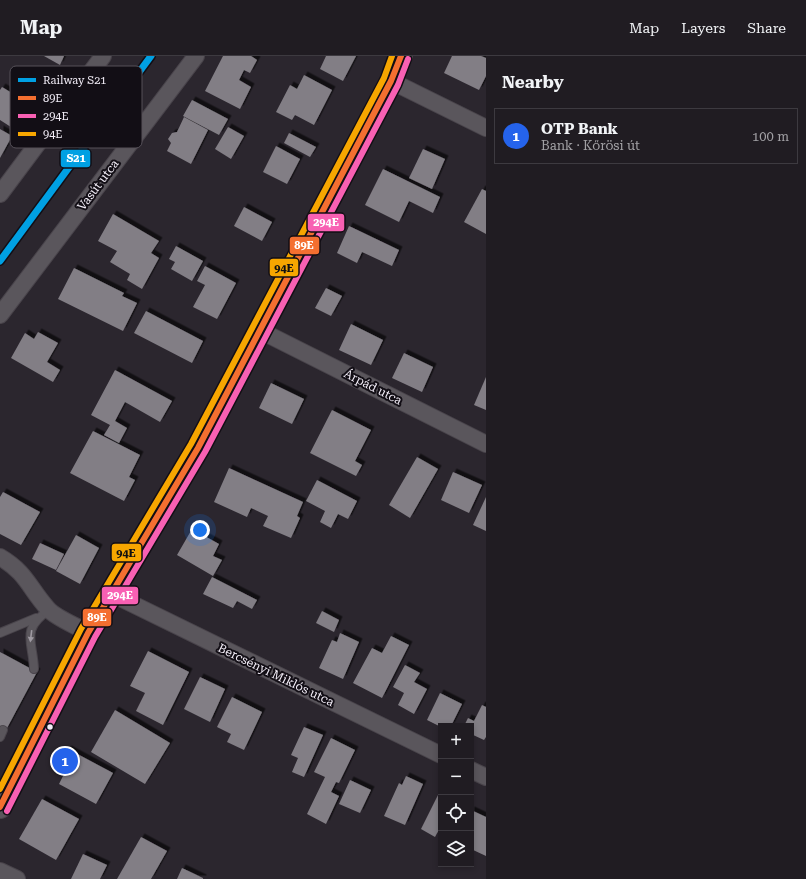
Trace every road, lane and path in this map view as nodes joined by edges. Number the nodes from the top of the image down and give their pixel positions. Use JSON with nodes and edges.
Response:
{"nodes":[{"id":1,"x":103,"y":56,"type":"edge"},
{"id":2,"x":196,"y":56,"type":"edge"},
{"id":3,"x":401,"y":56,"type":"edge"},
{"id":4,"x":96,"y":66,"type":"edge"},
{"id":5,"x":391,"y":81,"type":"junction"},
{"id":6,"x":142,"y":128,"type":"edge"},
{"id":7,"x":486,"y":128,"type":"edge"},
{"id":8,"x":34,"y":148,"type":"edge"},
{"id":9,"x":127,"y":148,"type":"edge"},
{"id":10,"x":0,"y":194,"type":"edge"},
{"id":11,"x":0,"y":316,"type":"edge"},
{"id":12,"x":261,"y":331,"type":"junction"},
{"id":13,"x":486,"y":444,"type":"edge"},
{"id":14,"x":0,"y":557,"type":"edge"},
{"id":15,"x":112,"y":594,"type":"junction"},
{"id":16,"x":43,"y":614,"type":"junction"},
{"id":17,"x":0,"y":633,"type":"edge"},
{"id":18,"x":88,"y":633,"type":"junction"},
{"id":19,"x":34,"y":669,"type":"dead end"},
{"id":20,"x":438,"y":754,"type":"edge"},
{"id":21,"x":474,"y":771,"type":"edge"},
{"id":22,"x":486,"y":777,"type":"edge"},
{"id":23,"x":0,"y":807,"type":"edge"},
{"id":24,"x":0,"y":871,"type":"edge"},
{"id":25,"x":17,"y":879,"type":"edge"}],
"edges":[{"from":1,"to":4,"type":"street"},
{"from":2,"to":6,"type":"street","name":"Vasút utca"},
{"from":3,"to":5,"type":"main road"},
{"from":5,"to":7,"type":"street"},
{"from":5,"to":12,"type":"main road"},
{"from":8,"to":10,"type":"street"},
{"from":9,"to":11,"type":"street","name":"Vasút utca"},
{"from":12,"to":13,"type":"street","name":"Árpád utca"},
{"from":12,"to":15,"type":"main road"},
{"from":14,"to":16,"type":"street"},
{"from":15,"to":18,"type":"main road"},
{"from":15,"to":20,"type":"street","name":"Bercsényi Miklós utca"},
{"from":16,"to":17,"type":"lane"},
{"from":16,"to":18,"type":"street"},
{"from":16,"to":19,"type":"lane","one_way":true},
{"from":18,"to":23,"type":"main road"},
{"from":21,"to":22,"type":"street"},
{"from":24,"to":25,"type":"street"}]}
